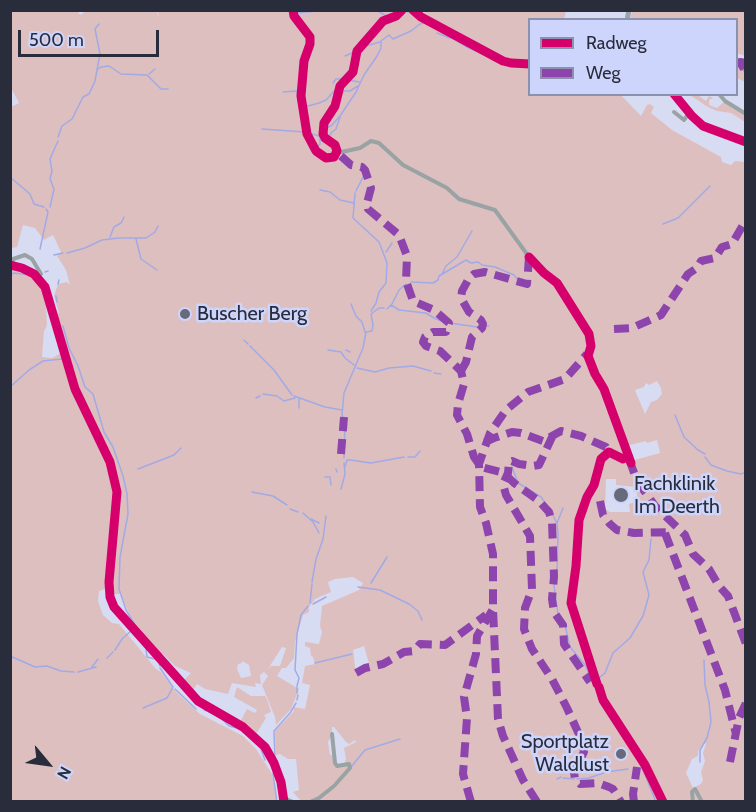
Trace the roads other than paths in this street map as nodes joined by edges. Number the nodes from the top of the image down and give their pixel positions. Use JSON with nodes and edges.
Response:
{"nodes":[{"id":1,"x":292,"y":10,"type":"edge"},
{"id":2,"x":402,"y":10,"type":"edge"},
{"id":3,"x":413,"y":10,"type":"edge"},
{"id":4,"x":528,"y":64,"type":"edge"},
{"id":5,"x":676,"y":96,"type":"edge"},
{"id":6,"x":721,"y":96,"type":"edge"},
{"id":7,"x":674,"y":112,"type":"dead end"},
{"id":8,"x":689,"y":113,"type":"junction"},
{"id":9,"x":746,"y":114,"type":"edge"},
{"id":10,"x":746,"y":142,"type":"edge"},
{"id":11,"x":337,"y":153,"type":"junction"},
{"id":12,"x":529,"y":257,"type":"dead end"},
{"id":13,"x":12,"y":265,"type":"edge"},
{"id":14,"x":41,"y":274,"type":"dead end"},
{"id":15,"x":332,"y":734,"type":"dead end"},
{"id":16,"x":284,"y":800,"type":"edge"},
{"id":17,"x":293,"y":801,"type":"edge"},
{"id":18,"x":310,"y":801,"type":"edge"},
{"id":19,"x":693,"y":801,"type":"edge"},
{"id":20,"x":702,"y":801,"type":"edge"}],
"edges":[{"from":1,"to":11,"type":"street"},
{"from":2,"to":11,"type":"street"},
{"from":3,"to":4,"type":"street"},
{"from":5,"to":8,"type":"main road"},
{"from":6,"to":9,"type":"street"},
{"from":7,"to":8,"type":"street"},
{"from":8,"to":10,"type":"main road"},
{"from":11,"to":12,"type":"street"},
{"from":13,"to":14,"type":"street"},
{"from":13,"to":16,"type":"main road"},
{"from":15,"to":18,"type":"street"},
{"from":16,"to":17,"type":"street"},
{"from":19,"to":20,"type":"street"}]}
